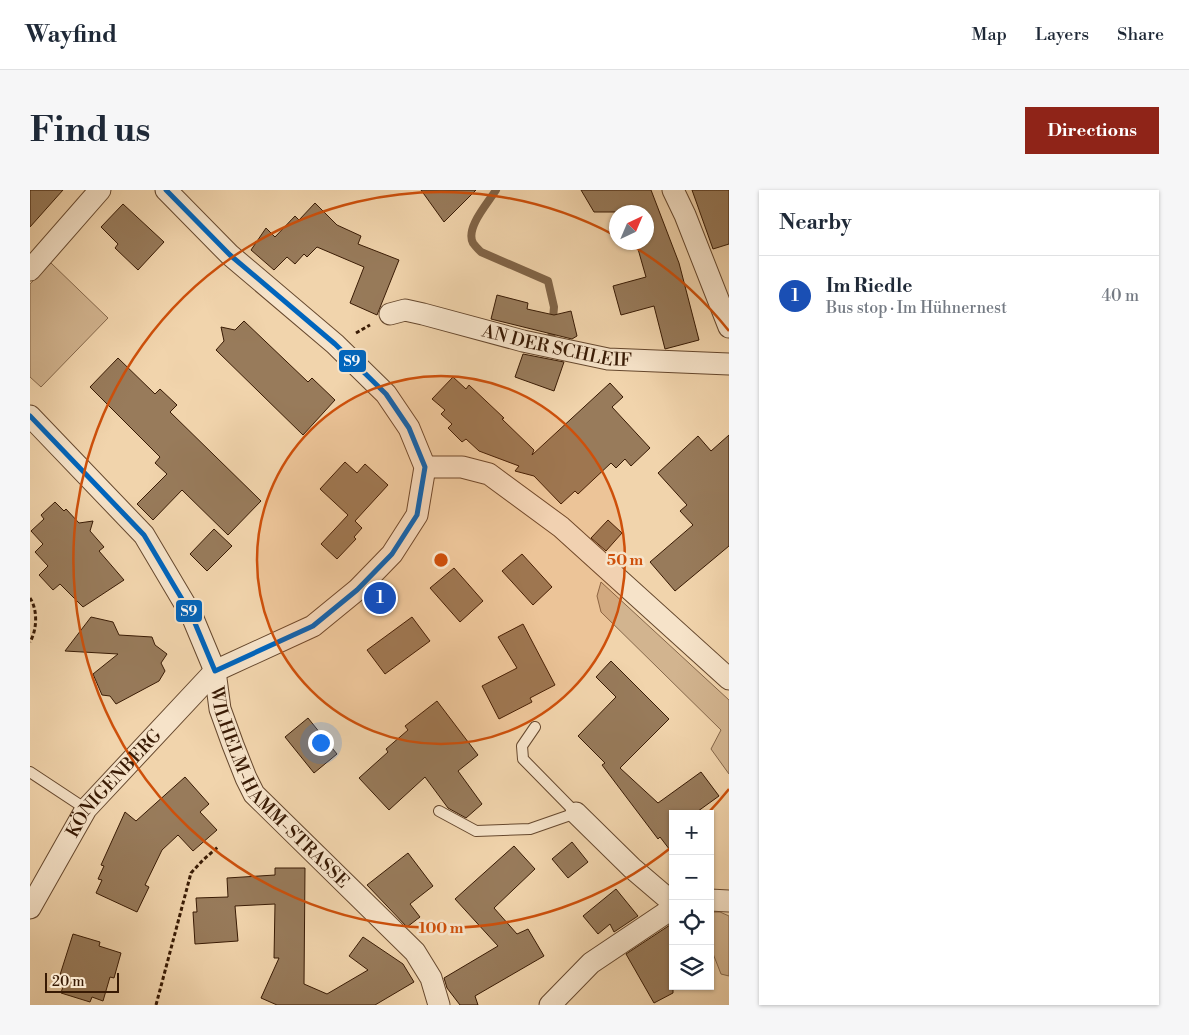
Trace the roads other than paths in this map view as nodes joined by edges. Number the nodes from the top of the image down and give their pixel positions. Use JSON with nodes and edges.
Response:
{"nodes":[{"id":1,"x":100,"y":190,"type":"edge"},
{"id":2,"x":166,"y":190,"type":"edge"},
{"id":3,"x":673,"y":190,"type":"edge"},
{"id":4,"x":30,"y":270,"type":"edge"},
{"id":5,"x":390,"y":314,"type":"road end"},
{"id":6,"x":729,"y":327,"type":"edge"},
{"id":7,"x":729,"y":364,"type":"edge"},
{"id":8,"x":30,"y":416,"type":"edge"},
{"id":9,"x":424,"y":467,"type":"junction"},
{"id":10,"x":215,"y":671,"type":"junction"},
{"id":11,"x":729,"y":679,"type":"edge"},
{"id":12,"x":536,"y":727,"type":"dead end"},
{"id":13,"x":30,"y":772,"type":"edge"},
{"id":14,"x":86,"y":809,"type":"junction"},
{"id":15,"x":439,"y":811,"type":"dead end"},
{"id":16,"x":576,"y":813,"type":"junction"},
{"id":17,"x":669,"y":900,"type":"edge"},
{"id":18,"x":714,"y":900,"type":"edge"},
{"id":19,"x":729,"y":901,"type":"edge"},
{"id":20,"x":30,"y":908,"type":"edge"},
{"id":21,"x":669,"y":911,"type":"edge"},
{"id":22,"x":439,"y":1005,"type":"edge"},
{"id":23,"x":550,"y":1005,"type":"edge"}],
"edges":[{"from":1,"to":4,"type":"street"},
{"from":2,"to":9,"type":"street"},
{"from":3,"to":6,"type":"street"},
{"from":5,"to":7,"type":"street","name":"AN DER SCHLEIF"},
{"from":8,"to":10,"type":"street","name":"WILHELM-HAMM-STRASSE"},
{"from":9,"to":10,"type":"street"},
{"from":9,"to":11,"type":"street"},
{"from":10,"to":14,"type":"street","name":"KÖNIGENBERG"},
{"from":10,"to":22,"type":"street","name":"WILHELM-HAMM-STRASSE"},
{"from":12,"to":16,"type":"lane"},
{"from":13,"to":14,"type":"lane"},
{"from":14,"to":20,"type":"street","name":"KÖNIGENBERG"},
{"from":15,"to":16,"type":"lane"},
{"from":16,"to":17,"type":"street"},
{"from":18,"to":19,"type":"street"},
{"from":21,"to":23,"type":"street"}]}
